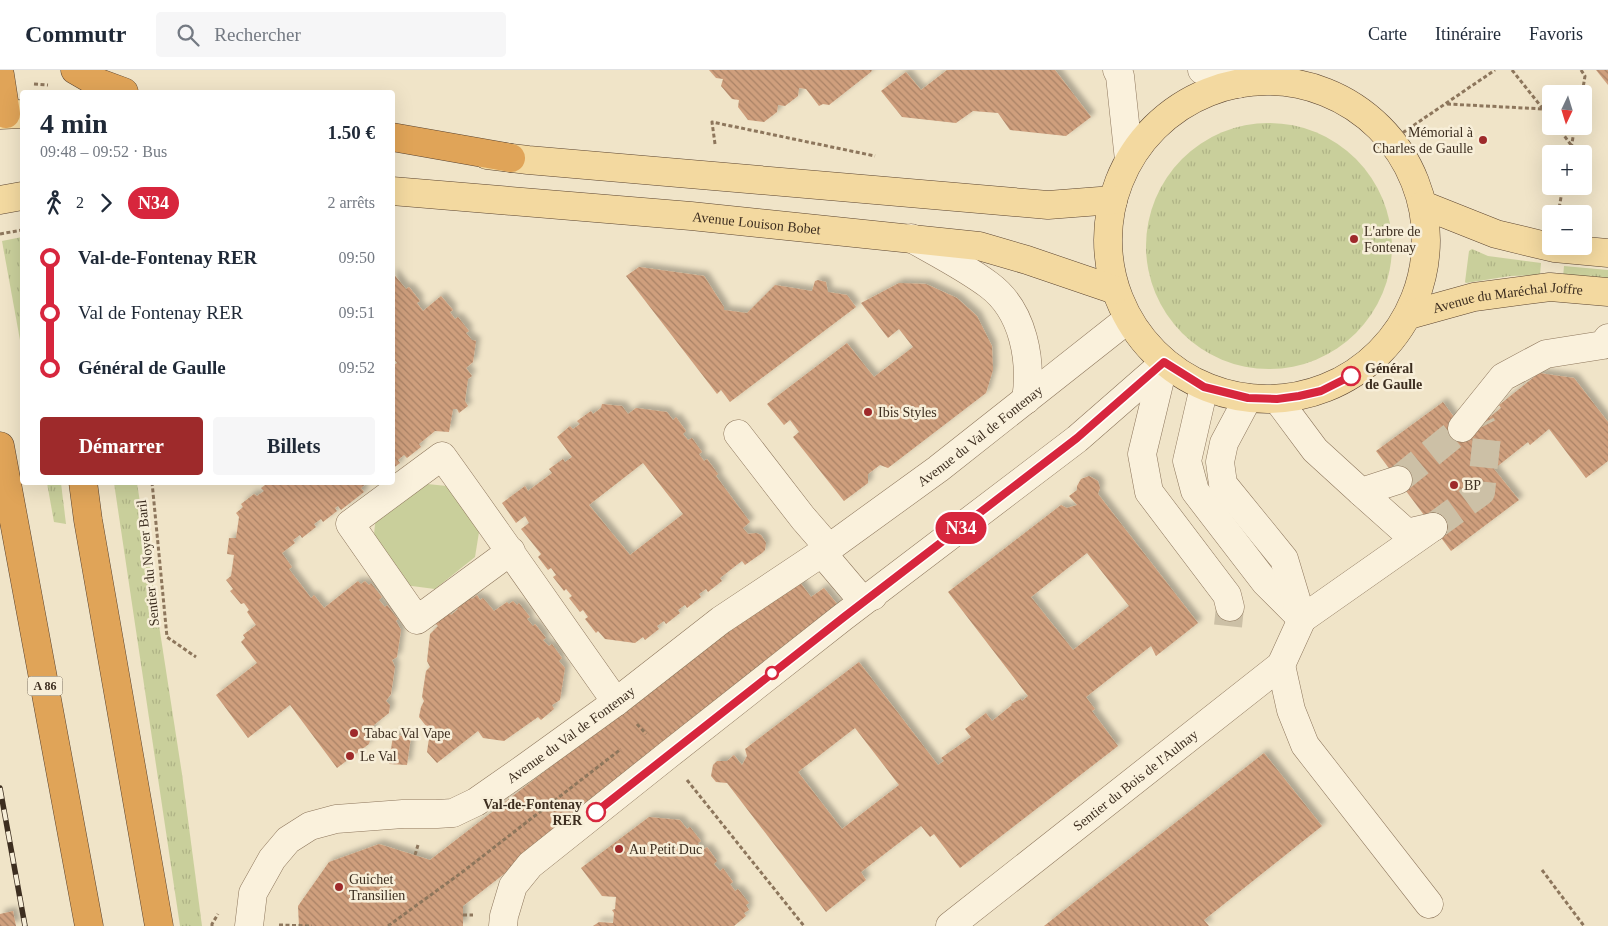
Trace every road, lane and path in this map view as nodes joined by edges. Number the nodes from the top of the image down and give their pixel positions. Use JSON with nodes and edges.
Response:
{"nodes":[{"id":1,"x":75,"y":70,"type":"edge"},
{"id":2,"x":1117,"y":70,"type":"edge"},
{"id":3,"x":1202,"y":70,"type":"edge"},
{"id":4,"x":1496,"y":70,"type":"edge"},
{"id":5,"x":1512,"y":70,"type":"edge"},
{"id":6,"x":1581,"y":70,"type":"edge"},
{"id":7,"x":0,"y":75,"type":"edge"},
{"id":8,"x":1238,"y":84,"type":"junction"},
{"id":9,"x":1584,"y":85,"type":"edge"},
{"id":10,"x":119,"y":90,"type":"edge"},
{"id":11,"x":1447,"y":104,"type":"junction"},
{"id":12,"x":1542,"y":107,"type":"edge"},
{"id":13,"x":1542,"y":109,"type":"edge"},
{"id":14,"x":7,"y":118,"type":"edge"},
{"id":15,"x":1564,"y":135,"type":"edge"},
{"id":16,"x":1573,"y":135,"type":"edge"},
{"id":17,"x":395,"y":138,"type":"edge"},
{"id":18,"x":1392,"y":140,"type":"junction"},
{"id":19,"x":715,"y":144,"type":"dead end"},
{"id":20,"x":395,"y":145,"type":"edge"},
{"id":21,"x":1571,"y":145,"type":"joint"},
{"id":22,"x":875,"y":156,"type":"dead end"},
{"id":23,"x":511,"y":158,"type":"junction"},
{"id":24,"x":1129,"y":160,"type":"junction"},
{"id":25,"x":395,"y":190,"type":"edge"},
{"id":26,"x":20,"y":196,"type":"edge"},
{"id":27,"x":0,"y":200,"type":"edge"},
{"id":28,"x":1113,"y":200,"type":"junction"},
{"id":29,"x":1423,"y":205,"type":"junction"},
{"id":30,"x":20,"y":230,"type":"edge"},
{"id":31,"x":0,"y":234,"type":"edge"},
{"id":32,"x":911,"y":238,"type":"junction"},
{"id":33,"x":1608,"y":253,"type":"edge"},
{"id":34,"x":1115,"y":290,"type":"junction"},
{"id":35,"x":1608,"y":292,"type":"edge"},
{"id":36,"x":1409,"y":315,"type":"junction"},
{"id":37,"x":1128,"y":319,"type":"junction"},
{"id":38,"x":1608,"y":338,"type":"edge"},
{"id":39,"x":1164,"y":362,"type":"junction"},
{"id":40,"x":1204,"y":387,"type":"junction"},
{"id":41,"x":1248,"y":398,"type":"junction"},
{"id":42,"x":1277,"y":399,"type":"junction"},
{"id":43,"x":1026,"y":400,"type":"junction"},
{"id":44,"x":1474,"y":421,"type":"tunnel mouth"},
{"id":45,"x":738,"y":434,"type":"dead end"},
{"id":46,"x":0,"y":446,"type":"edge"},
{"id":47,"x":1398,"y":480,"type":"tunnel mouth"},
{"id":48,"x":83,"y":485,"type":"edge"},
{"id":49,"x":152,"y":485,"type":"edge"},
{"id":50,"x":1361,"y":492,"type":"junction"},
{"id":51,"x":829,"y":548,"type":"junction"},
{"id":52,"x":511,"y":551,"type":"junction"},
{"id":53,"x":873,"y":596,"type":"junction"},
{"id":54,"x":1230,"y":608,"type":"tunnel mouth"},
{"id":55,"x":1302,"y":619,"type":"junction"},
{"id":56,"x":196,"y":657,"type":"dead end"},
{"id":57,"x":1281,"y":665,"type":"junction"},
{"id":58,"x":616,"y":702,"type":"junction"},
{"id":59,"x":668,"y":754,"type":"junction"},
{"id":60,"x":419,"y":842,"type":"dead end"},
{"id":61,"x":415,"y":854,"type":"dead end"},
{"id":62,"x":1542,"y":870,"type":"dead end"},
{"id":63,"x":448,"y":882,"type":"dead end"},
{"id":64,"x":1429,"y":904,"type":"dead end"},
{"id":65,"x":219,"y":914,"type":"dead end"},
{"id":66,"x":89,"y":926,"type":"edge"},
{"id":67,"x":158,"y":926,"type":"edge"},
{"id":68,"x":212,"y":926,"type":"edge"},
{"id":69,"x":249,"y":926,"type":"edge"},
{"id":70,"x":388,"y":926,"type":"edge"},
{"id":71,"x":503,"y":926,"type":"edge"},
{"id":72,"x":804,"y":926,"type":"edge"},
{"id":73,"x":950,"y":926,"type":"edge"},
{"id":74,"x":1584,"y":926,"type":"edge"}],
"edges":[{"from":1,"to":10,"type":"highway"},
{"from":2,"to":24,"type":"street"},
{"from":3,"to":8,"type":"street"},
{"from":4,"to":11,"type":"path"},
{"from":5,"to":12,"type":"path"},
{"from":6,"to":9,"type":"path"},
{"from":7,"to":14,"type":"highway"},
{"from":8,"to":18,"type":"main road"},
{"from":8,"to":24,"type":"main road"},
{"from":11,"to":13,"type":"path"},
{"from":11,"to":18,"type":"path"},
{"from":15,"to":21,"type":"path"},
{"from":16,"to":21,"type":"path"},
{"from":17,"to":23,"type":"highway"},
{"from":18,"to":29,"type":"main road"},
{"from":19,"to":22,"type":"path"},
{"from":20,"to":23,"type":"main road"},
{"from":23,"to":28,"type":"main road"},
{"from":24,"to":28,"type":"main road"},
{"from":25,"to":32,"type":"main road","name":"Avenue Louison Bobet"},
{"from":26,"to":27,"type":"main road"},
{"from":28,"to":34,"type":"main road"},
{"from":29,"to":33,"type":"main road"},
{"from":29,"to":36,"type":"main road"},
{"from":30,"to":31,"type":"path"},
{"from":32,"to":34,"type":"main road","name":"Avenue Louison Bobet"},
{"from":32,"to":43,"type":"street"},
{"from":34,"to":37,"type":"main road"},
{"from":35,"to":36,"type":"main road","name":"Avenue du Maréchal Joffre"},
{"from":36,"to":42,"type":"main road"},
{"from":37,"to":39,"type":"main road"},
{"from":37,"to":43,"type":"street","name":"Avenue du Val de Fontenay"},
{"from":38,"to":44,"type":"street"},
{"from":39,"to":40,"type":"main road"},
{"from":39,"to":53,"type":"street"},
{"from":39,"to":54,"type":"street"},
{"from":40,"to":41,"type":"main road"},
{"from":40,"to":55,"type":"street"},
{"from":41,"to":42,"type":"main road"},
{"from":41,"to":55,"type":"street"},
{"from":42,"to":50,"type":"street"},
{"from":43,"to":51,"type":"street","name":"Avenue du Val de Fontenay"},
{"from":45,"to":51,"type":"street"},
{"from":46,"to":66,"type":"highway","number":"A 86"},
{"from":47,"to":50,"type":"street"},
{"from":48,"to":67,"type":"highway"},
{"from":49,"to":56,"type":"path","name":"Sentier du Noyer Baril"},
{"from":50,"to":55,"type":"street"},
{"from":51,"to":53,"type":"street"},
{"from":51,"to":58,"type":"street","name":"Avenue du Val de Fontenay"},
{"from":52,"to":52,"type":"street"},
{"from":52,"to":58,"type":"street"},
{"from":53,"to":59,"type":"street"},
{"from":55,"to":57,"type":"street","name":"Sentier du Bois de l'Aulnay"},
{"from":57,"to":64,"type":"street"},
{"from":57,"to":73,"type":"street","name":"Sentier du Bois de l'Aulnay"},
{"from":58,"to":59,"type":"path"},
{"from":58,"to":69,"type":"street","name":"Avenue du Val de Fontenay"},
{"from":59,"to":71,"type":"street"},
{"from":59,"to":72,"type":"path"},
{"from":60,"to":61,"type":"path"},
{"from":62,"to":74,"type":"path"},
{"from":63,"to":70,"type":"path"},
{"from":65,"to":68,"type":"path"}]}
